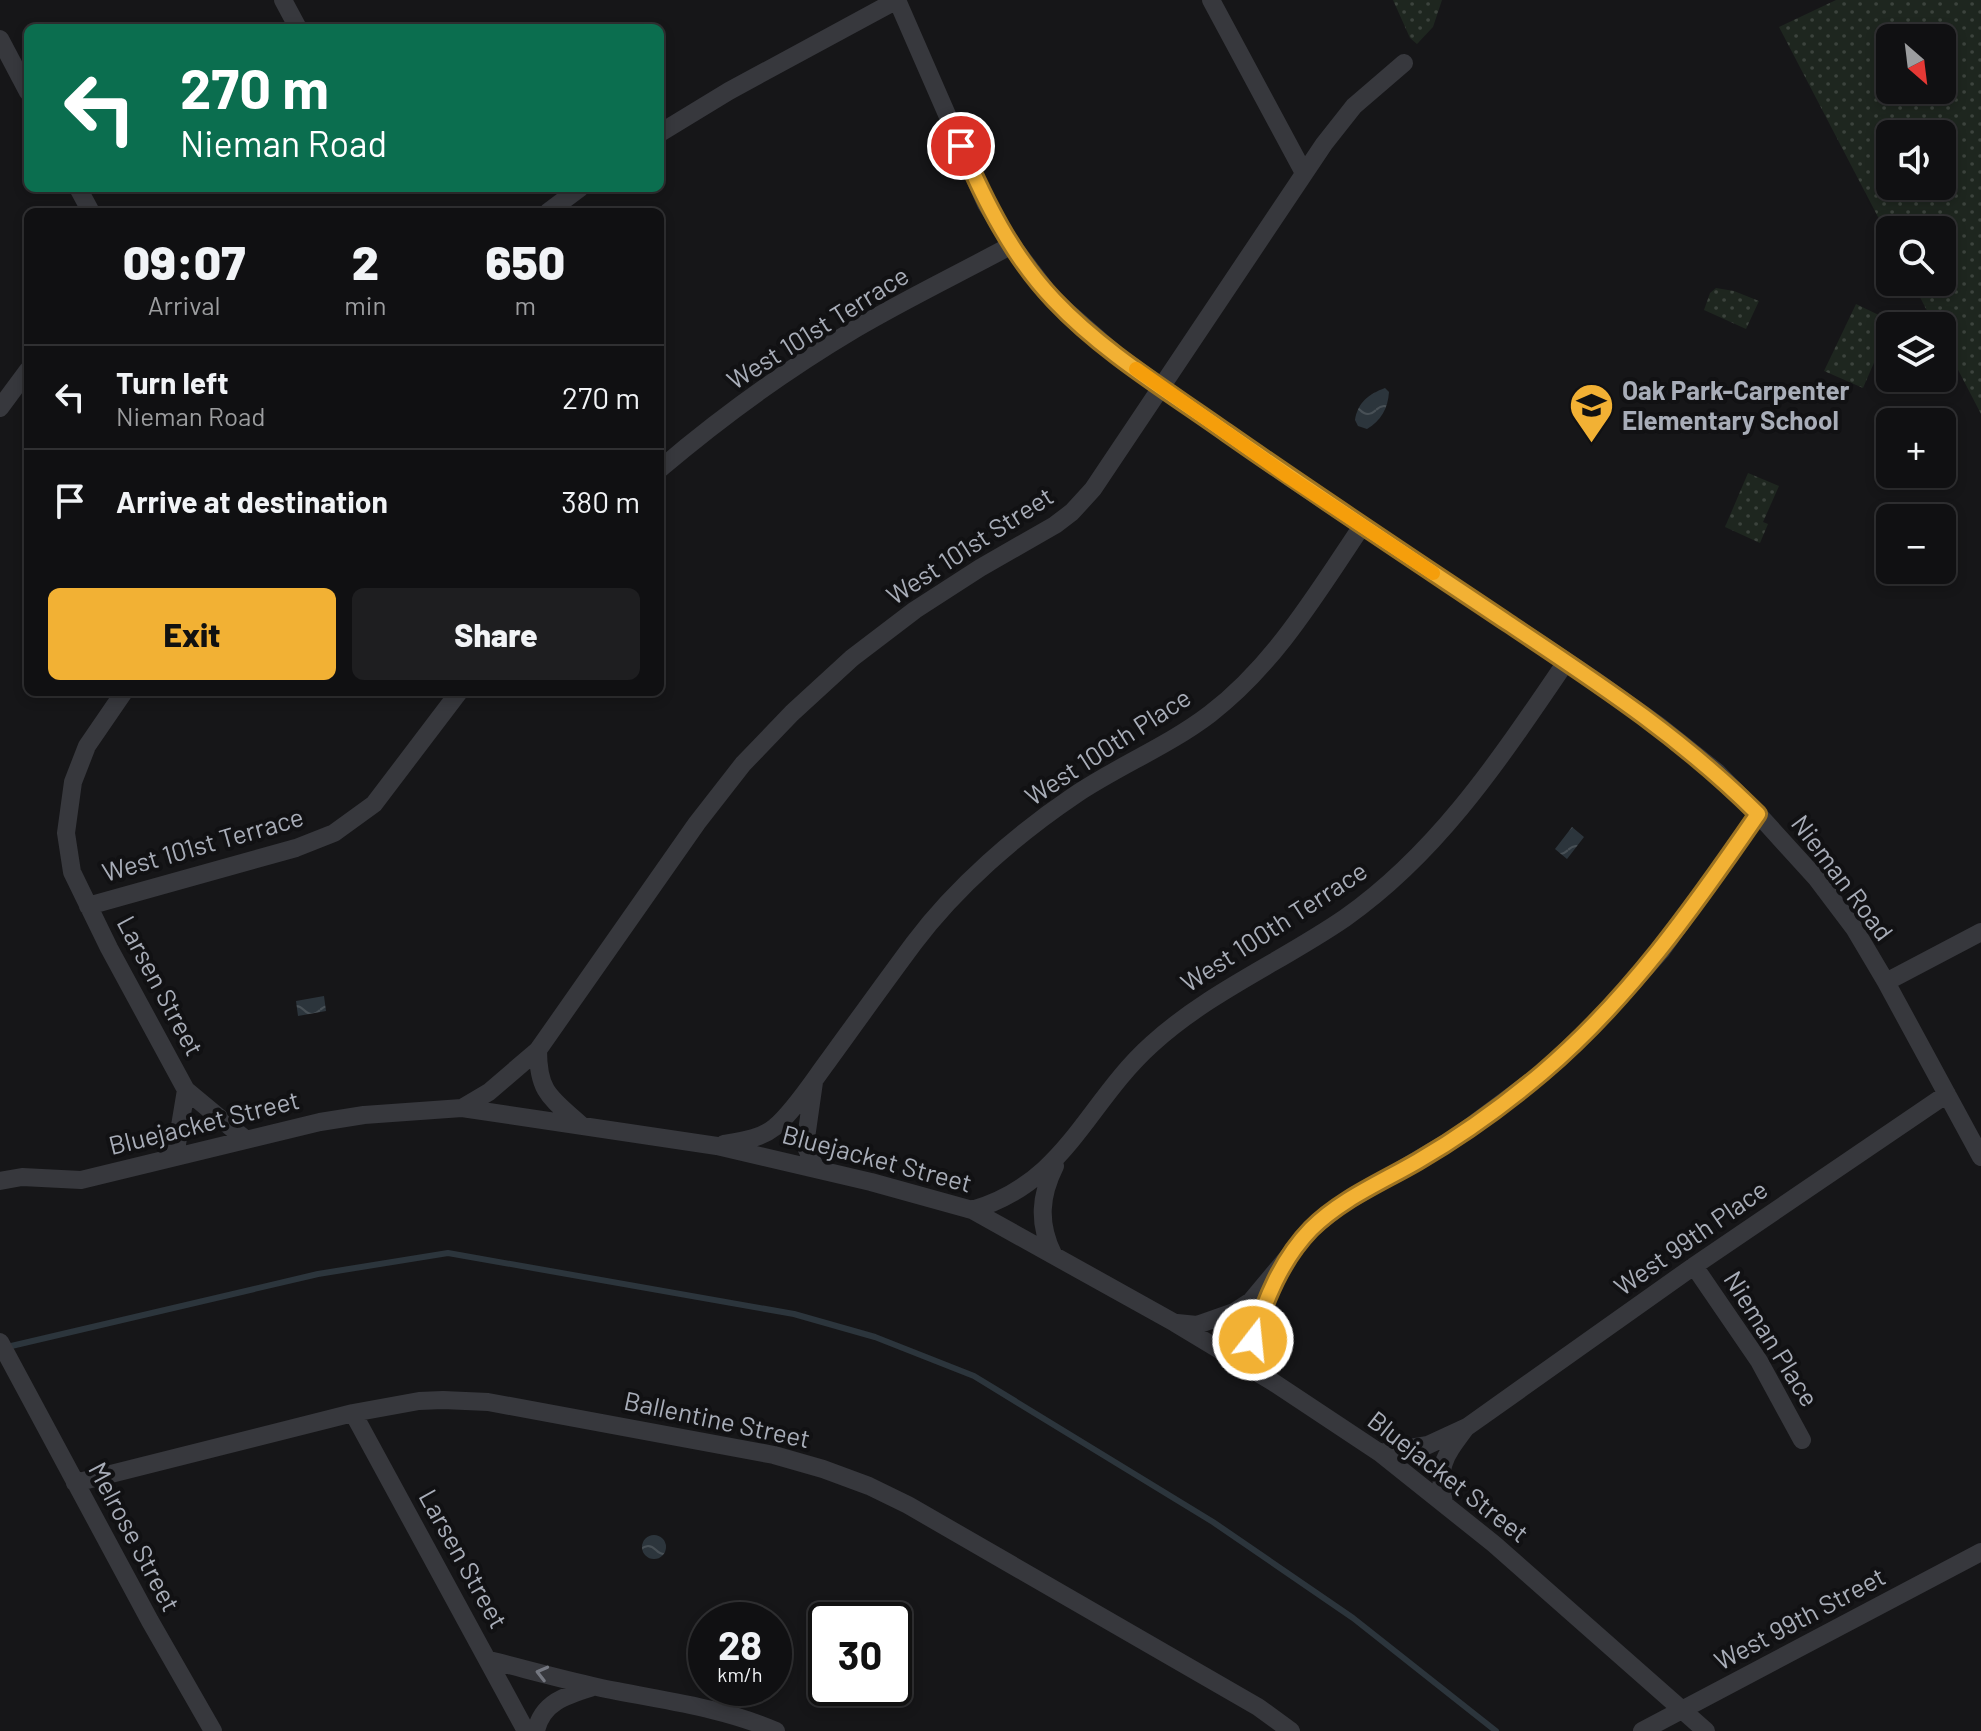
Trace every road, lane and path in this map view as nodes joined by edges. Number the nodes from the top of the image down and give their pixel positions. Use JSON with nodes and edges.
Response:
{"nodes":[{"id":1,"x":283,"y":0,"type":"edge"},
{"id":2,"x":897,"y":0,"type":"edge"},
{"id":3,"x":1211,"y":0,"type":"edge"},
{"id":4,"x":296,"y":24,"type":"edge"},
{"id":5,"x":0,"y":39,"type":"edge"},
{"id":6,"x":1404,"y":63,"type":"dead end"},
{"id":7,"x":24,"y":84,"type":"edge"},
{"id":8,"x":664,"y":131,"type":"edge"},
{"id":9,"x":1304,"y":173,"type":"junction"},
{"id":10,"x":575,"y":192,"type":"edge"},
{"id":11,"x":553,"y":208,"type":"edge"},
{"id":12,"x":1012,"y":245,"type":"junction"},
{"id":13,"x":24,"y":375,"type":"edge"},
{"id":14,"x":1162,"y":387,"type":"junction"},
{"id":15,"x":0,"y":408,"type":"edge"},
{"id":16,"x":664,"y":466,"type":"edge"},
{"id":17,"x":1362,"y":526,"type":"junction"},
{"id":18,"x":1566,"y":662,"type":"junction"},
{"id":19,"x":121,"y":696,"type":"edge"},
{"id":20,"x":456,"y":696,"type":"edge"},
{"id":21,"x":1758,"y":814,"type":"junction"},
{"id":22,"x":88,"y":906,"type":"junction"},
{"id":23,"x":1981,"y":932,"type":"edge"},
{"id":24,"x":1886,"y":982,"type":"junction"},
{"id":25,"x":538,"y":1050,"type":"junction"},
{"id":26,"x":814,"y":1080,"type":"junction"},
{"id":27,"x":186,"y":1090,"type":"junction"},
{"id":28,"x":1947,"y":1094,"type":"junction"},
{"id":29,"x":462,"y":1108,"type":"junction"},
{"id":30,"x":581,"y":1125,"type":"junction"},
{"id":31,"x":245,"y":1139,"type":"junction"},
{"id":32,"x":717,"y":1146,"type":"junction"},
{"id":33,"x":1061,"y":1152,"type":"junction"},
{"id":34,"x":175,"y":1156,"type":"junction"},
{"id":35,"x":1981,"y":1157,"type":"edge"},
{"id":36,"x":0,"y":1167,"type":"edge"},
{"id":37,"x":816,"y":1169,"type":"junction"},
{"id":38,"x":22,"y":1177,"type":"junction"},
{"id":39,"x":0,"y":1181,"type":"edge"},
{"id":40,"x":972,"y":1210,"type":"junction"},
{"id":41,"x":1053,"y":1254,"type":"junction"},
{"id":42,"x":1285,"y":1264,"type":"junction"},
{"id":43,"x":1694,"y":1266,"type":"junction"},
{"id":44,"x":1175,"y":1323,"type":"junction"},
{"id":45,"x":0,"y":1342,"type":"edge"},
{"id":46,"x":1265,"y":1377,"type":"junction"},
{"id":47,"x":353,"y":1413,"type":"junction"},
{"id":48,"x":1467,"y":1427,"type":"junction"},
{"id":49,"x":1802,"y":1440,"type":"dead end"},
{"id":50,"x":1380,"y":1453,"type":"junction"},
{"id":51,"x":75,"y":1483,"type":"junction"},
{"id":52,"x":1444,"y":1504,"type":"junction"},
{"id":53,"x":1981,"y":1552,"type":"edge"},
{"id":54,"x":489,"y":1660,"type":"junction"},
{"id":55,"x":595,"y":1687,"type":"junction"},
{"id":56,"x":1683,"y":1709,"type":"junction"},
{"id":57,"x":213,"y":1731,"type":"edge"},
{"id":58,"x":526,"y":1731,"type":"edge"},
{"id":59,"x":536,"y":1731,"type":"edge"},
{"id":60,"x":776,"y":1731,"type":"edge"},
{"id":61,"x":1291,"y":1731,"type":"edge"},
{"id":62,"x":1642,"y":1731,"type":"edge"},
{"id":63,"x":1706,"y":1731,"type":"edge"}],
"edges":[{"from":1,"to":4,"type":"street"},
{"from":2,"to":8,"type":"street"},
{"from":2,"to":12,"type":"street","name":"Nieman Road"},
{"from":3,"to":9,"type":"street"},
{"from":5,"to":7,"type":"street"},
{"from":6,"to":9,"type":"street","name":"West 101st Street"},
{"from":9,"to":14,"type":"street","name":"West 101st Street"},
{"from":10,"to":11,"type":"street"},
{"from":12,"to":14,"type":"street","name":"Nieman Road"},
{"from":12,"to":16,"type":"street","name":"West 101st Terrace"},
{"from":13,"to":15,"type":"street"},
{"from":14,"to":17,"type":"street","name":"Nieman Road"},
{"from":14,"to":25,"type":"street","name":"West 101st Street"},
{"from":17,"to":18,"type":"street","name":"Nieman Road"},
{"from":17,"to":26,"type":"street","name":"West 100th Place"},
{"from":18,"to":21,"type":"street","name":"Nieman Road"},
{"from":18,"to":33,"type":"street","name":"West 100th Terrace"},
{"from":19,"to":22,"type":"street","name":"Larsen Street"},
{"from":20,"to":22,"type":"street","name":"West 101st Terrace"},
{"from":21,"to":24,"type":"street","name":"Nieman Road"},
{"from":21,"to":42,"type":"street"},
{"from":22,"to":27,"type":"street","name":"Larsen Street"},
{"from":23,"to":24,"type":"street"},
{"from":24,"to":28,"type":"street","name":"Nieman Road"},
{"from":25,"to":29,"type":"street","name":"West 101st Street"},
{"from":25,"to":30,"type":"street"},
{"from":26,"to":32,"type":"street","name":"West 100th Place"},
{"from":26,"to":37,"type":"street","name":"West 100th Place"},
{"from":27,"to":31,"type":"street","name":"Larsen Street"},
{"from":27,"to":34,"type":"street","name":"Larsen Street"},
{"from":28,"to":35,"type":"street","name":"Nieman Road"},
{"from":28,"to":43,"type":"street","name":"West 99th Place"},
{"from":29,"to":30,"type":"street","name":"Bluejacket Street"},
{"from":29,"to":31,"type":"street","name":"Bluejacket Street"},
{"from":30,"to":32,"type":"street","name":"Bluejacket Street"},
{"from":31,"to":34,"type":"street","name":"Bluejacket Street"},
{"from":32,"to":37,"type":"street","name":"Bluejacket Street"},
{"from":33,"to":40,"type":"street","name":"West 100th Terrace"},
{"from":33,"to":41,"type":"street","name":"West 100th Terrace"},
{"from":34,"to":38,"type":"street","name":"Bluejacket Street"},
{"from":36,"to":38,"type":"street","name":"Bluejacket Street"},
{"from":37,"to":40,"type":"street","name":"Bluejacket Street"},
{"from":38,"to":39,"type":"street","name":"Bluejacket Street"},
{"from":40,"to":41,"type":"street","name":"Bluejacket Street"},
{"from":41,"to":44,"type":"street","name":"Bluejacket Street"},
{"from":42,"to":44,"type":"street"},
{"from":42,"to":46,"type":"street"},
{"from":43,"to":48,"type":"street","name":"West 99th Place"},
{"from":43,"to":49,"type":"street","name":"Nieman Place"},
{"from":44,"to":46,"type":"street","name":"Bluejacket Street"},
{"from":45,"to":51,"type":"street","name":"Melrose Street"},
{"from":46,"to":50,"type":"street","name":"Bluejacket Street"},
{"from":47,"to":51,"type":"street","name":"Ballentine Street"},
{"from":47,"to":54,"type":"street","name":"Larsen Street"},
{"from":47,"to":61,"type":"street","name":"Ballentine Street"},
{"from":48,"to":50,"type":"street","name":"West 99th Place"},
{"from":48,"to":52,"type":"street","name":"West 99th Place"},
{"from":50,"to":52,"type":"street","name":"Bluejacket Street"},
{"from":51,"to":57,"type":"street","name":"Melrose Street"},
{"from":52,"to":56,"type":"street","name":"Bluejacket Street"},
{"from":53,"to":56,"type":"street","name":"West 99th Street"},
{"from":55,"to":54,"type":"street","one_way":true},
{"from":54,"to":58,"type":"street","name":"Larsen Street"},
{"from":55,"to":59,"type":"street"},
{"from":55,"to":60,"type":"street"},
{"from":56,"to":62,"type":"street","name":"West 99th Street"},
{"from":56,"to":63,"type":"street","name":"Bluejacket Street"}]}
